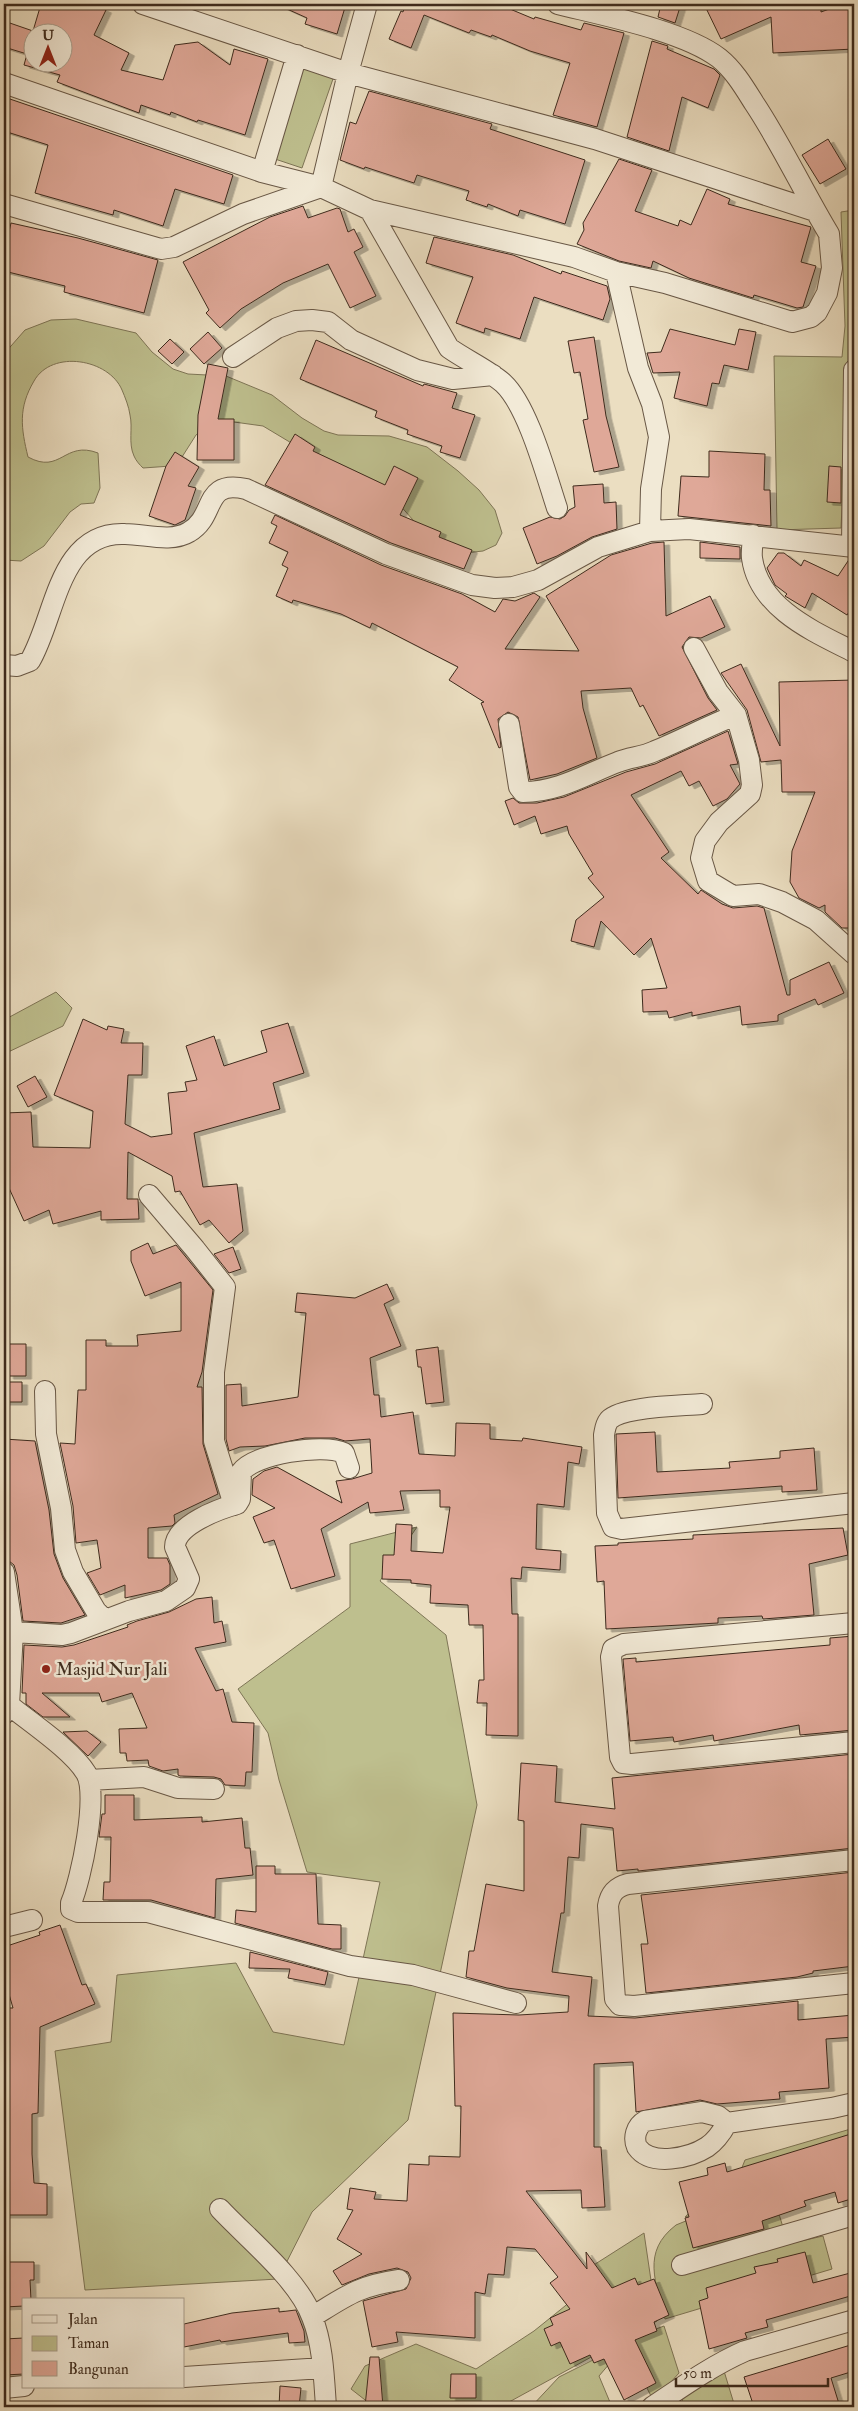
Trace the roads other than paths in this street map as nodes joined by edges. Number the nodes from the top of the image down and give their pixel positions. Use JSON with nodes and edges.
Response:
{"nodes":[{"id":1,"x":143,"y":4,"type":"edge"},
{"id":2,"x":368,"y":4,"type":"edge"},
{"id":3,"x":558,"y":4,"type":"edge"},
{"id":4,"x":297,"y":55,"type":"junction"},
{"id":5,"x":348,"y":74,"type":"junction"},
{"id":6,"x":4,"y":83,"type":"edge"},
{"id":7,"x":262,"y":172,"type":"junction"},
{"id":8,"x":321,"y":187,"type":"junction"},
{"id":9,"x":4,"y":204,"type":"edge"},
{"id":10,"x":370,"y":210,"type":"junction"},
{"id":11,"x":815,"y":210,"type":"junction"},
{"id":12,"x":616,"y":272,"type":"junction"},
{"id":13,"x":233,"y":357,"type":"dead end"},
{"id":14,"x":854,"y":370,"type":"edge"},
{"id":15,"x":494,"y":375,"type":"junction"},
{"id":16,"x":557,"y":508,"type":"dead end"},
{"id":17,"x":650,"y":531,"type":"junction"},
{"id":18,"x":753,"y":535,"type":"junction"},
{"id":19,"x":853,"y":546,"type":"edge"},
{"id":20,"x":694,"y":648,"type":"dead end"},
{"id":21,"x":854,"y":652,"type":"edge"},
{"id":22,"x":4,"y":665,"type":"edge"},
{"id":23,"x":736,"y":715,"type":"junction"},
{"id":24,"x":509,"y":724,"type":"dead end"},
{"id":25,"x":854,"y":954,"type":"edge"},
{"id":26,"x":149,"y":1195,"type":"dead end"},
{"id":27,"x":45,"y":1391,"type":"dead end"},
{"id":28,"x":702,"y":1404,"type":"dead end"},
{"id":29,"x":349,"y":1468,"type":"dead end"},
{"id":30,"x":854,"y":1503,"type":"edge"},
{"id":31,"x":234,"y":1505,"type":"junction"},
{"id":32,"x":4,"y":1572,"type":"edge"},
{"id":33,"x":105,"y":1620,"type":"junction"},
{"id":34,"x":854,"y":1623,"type":"edge"},
{"id":35,"x":13,"y":1632,"type":"junction"},
{"id":36,"x":6,"y":1709,"type":"edge"},
{"id":37,"x":854,"y":1742,"type":"edge"},
{"id":38,"x":89,"y":1780,"type":"junction"},
{"id":39,"x":214,"y":1789,"type":"dead end"},
{"id":40,"x":854,"y":1860,"type":"edge"},
{"id":41,"x":32,"y":1920,"type":"dead end"},
{"id":42,"x":4,"y":1927,"type":"edge"},
{"id":43,"x":854,"y":1983,"type":"edge"},
{"id":44,"x":516,"y":2003,"type":"dead end"},
{"id":45,"x":854,"y":2102,"type":"edge"},
{"id":46,"x":727,"y":2123,"type":"dead end"},
{"id":47,"x":220,"y":2209,"type":"dead end"},
{"id":48,"x":854,"y":2214,"type":"edge"},
{"id":49,"x":682,"y":2265,"type":"dead end"},
{"id":50,"x":398,"y":2280,"type":"dead end"},
{"id":51,"x":312,"y":2317,"type":"junction"},
{"id":52,"x":854,"y":2320,"type":"edge"},
{"id":53,"x":323,"y":2368,"type":"junction"},
{"id":54,"x":185,"y":2377,"type":"edge"},
{"id":55,"x":22,"y":2386,"type":"edge"},
{"id":56,"x":4,"y":2388,"type":"edge"},
{"id":57,"x":326,"y":2407,"type":"edge"},
{"id":58,"x":652,"y":2407,"type":"edge"}],
"edges":[{"from":1,"to":4,"type":"street"},
{"from":2,"to":5,"type":"street"},
{"from":3,"to":11,"type":"street"},
{"from":4,"to":5,"type":"street"},
{"from":4,"to":7,"type":"street"},
{"from":5,"to":8,"type":"street"},
{"from":5,"to":11,"type":"street"},
{"from":6,"to":7,"type":"street"},
{"from":7,"to":8,"type":"street"},
{"from":8,"to":9,"type":"street"},
{"from":8,"to":10,"type":"street"},
{"from":10,"to":12,"type":"street"},
{"from":10,"to":15,"type":"street"},
{"from":11,"to":12,"type":"street"},
{"from":12,"to":17,"type":"street"},
{"from":13,"to":15,"type":"street"},
{"from":14,"to":19,"type":"street"},
{"from":15,"to":16,"type":"street"},
{"from":17,"to":18,"type":"street"},
{"from":17,"to":22,"type":"street"},
{"from":18,"to":19,"type":"street"},
{"from":18,"to":21,"type":"street"},
{"from":20,"to":23,"type":"street"},
{"from":23,"to":24,"type":"street"},
{"from":23,"to":25,"type":"street"},
{"from":26,"to":31,"type":"street"},
{"from":27,"to":33,"type":"street"},
{"from":28,"to":30,"type":"street"},
{"from":29,"to":31,"type":"street"},
{"from":31,"to":33,"type":"street"},
{"from":32,"to":35,"type":"street"},
{"from":33,"to":35,"type":"street"},
{"from":34,"to":37,"type":"street"},
{"from":35,"to":36,"type":"street"},
{"from":36,"to":38,"type":"street"},
{"from":38,"to":39,"type":"street"},
{"from":38,"to":44,"type":"street"},
{"from":40,"to":43,"type":"street"},
{"from":41,"to":42,"type":"street"},
{"from":45,"to":46,"type":"street"},
{"from":47,"to":51,"type":"street"},
{"from":48,"to":49,"type":"street"},
{"from":50,"to":51,"type":"street"},
{"from":51,"to":53,"type":"street"},
{"from":52,"to":58,"type":"street"},
{"from":53,"to":54,"type":"street"},
{"from":53,"to":57,"type":"street"},
{"from":55,"to":56,"type":"street"}]}
